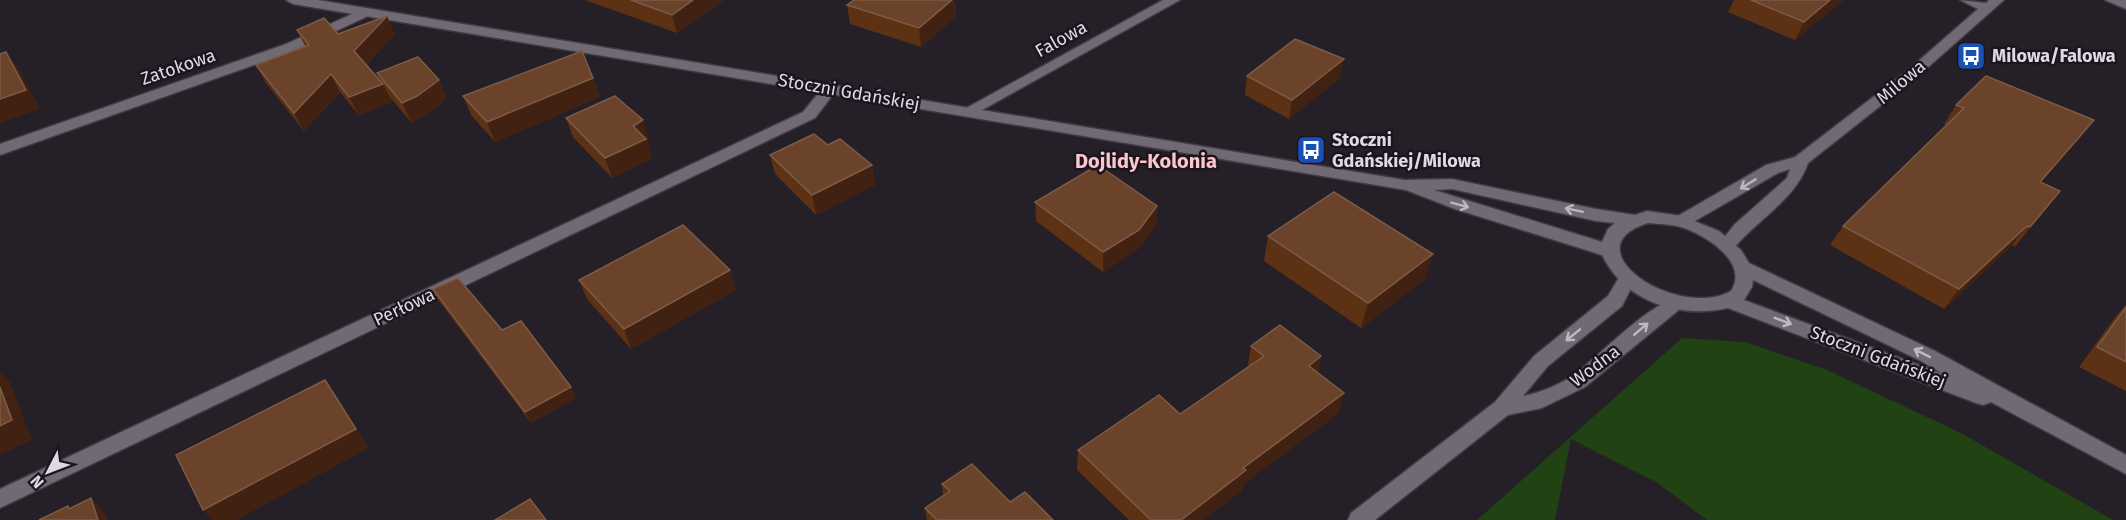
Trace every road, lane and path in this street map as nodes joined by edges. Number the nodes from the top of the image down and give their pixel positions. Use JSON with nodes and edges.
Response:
{"nodes":[{"id":1,"x":293,"y":0,"type":"edge"},
{"id":2,"x":1173,"y":0,"type":"edge"},
{"id":3,"x":1967,"y":0,"type":"edge"},
{"id":4,"x":2112,"y":0,"type":"edge"},
{"id":5,"x":1992,"y":4,"type":"edge"},
{"id":6,"x":2126,"y":5,"type":"edge"},
{"id":7,"x":365,"y":12,"type":"junction"},
{"id":8,"x":830,"y":88,"type":"junction"},
{"id":9,"x":967,"y":112,"type":"junction"},
{"id":10,"x":0,"y":150,"type":"edge"},
{"id":11,"x":1801,"y":161,"type":"junction"},
{"id":12,"x":1405,"y":185,"type":"junction"},
{"id":13,"x":1632,"y":220,"type":"junction"},
{"id":14,"x":1682,"y":221,"type":"junction"},
{"id":15,"x":1728,"y":245,"type":"junction"},
{"id":16,"x":1609,"y":251,"type":"junction"},
{"id":17,"x":1744,"y":268,"type":"junction"},
{"id":18,"x":1627,"y":279,"type":"junction"},
{"id":19,"x":1728,"y":301,"type":"junction"},
{"id":20,"x":1677,"y":304,"type":"junction"},
{"id":21,"x":1502,"y":408,"type":"junction"},
{"id":22,"x":2027,"y":413,"type":"junction"},
{"id":23,"x":2126,"y":465,"type":"edge"},
{"id":24,"x":0,"y":499,"type":"edge"},
{"id":25,"x":1359,"y":520,"type":"edge"}],
"edges":[{"from":1,"to":7,"type":"street","name":"Stoczni Gdańskiej"},
{"from":2,"to":9,"type":"street","name":"Falowa"},
{"from":3,"to":5,"type":"street"},
{"from":4,"to":6,"type":"street"},
{"from":5,"to":11,"type":"street","name":"Milowa"},
{"from":7,"to":8,"type":"street","name":"Stoczni Gdańskiej"},
{"from":7,"to":10,"type":"street","name":"Zatokowa"},
{"from":8,"to":9,"type":"street","name":"Stoczni Gdańskiej"},
{"from":8,"to":24,"type":"street","name":"Perłowa"},
{"from":9,"to":12,"type":"street","name":"Stoczni Gdańskiej"},
{"from":11,"to":14,"type":"street","name":"Milowa","one_way":true},
{"from":11,"to":15,"type":"street","name":"Milowa"},
{"from":13,"to":12,"type":"street","name":"Stoczni Gdańskiej","one_way":true},
{"from":12,"to":16,"type":"street","name":"Stoczni Gdańskiej","one_way":true},
{"from":13,"to":14,"type":"street"},
{"from":13,"to":16,"type":"street"},
{"from":14,"to":15,"type":"street"},
{"from":15,"to":17,"type":"street"},
{"from":16,"to":18,"type":"street"},
{"from":17,"to":19,"type":"street"},
{"from":22,"to":17,"type":"street","name":"Stoczni Gdańskiej","one_way":true},
{"from":18,"to":20,"type":"street"},
{"from":18,"to":21,"type":"street","name":"Wodna","one_way":true},
{"from":19,"to":20,"type":"street"},
{"from":19,"to":22,"type":"street","name":"Stoczni Gdańskiej","one_way":true},
{"from":21,"to":20,"type":"street","name":"Wodna","one_way":true},
{"from":21,"to":25,"type":"street","name":"Wodna"},
{"from":22,"to":23,"type":"street","name":"Stoczni Gdańskiej"}]}
